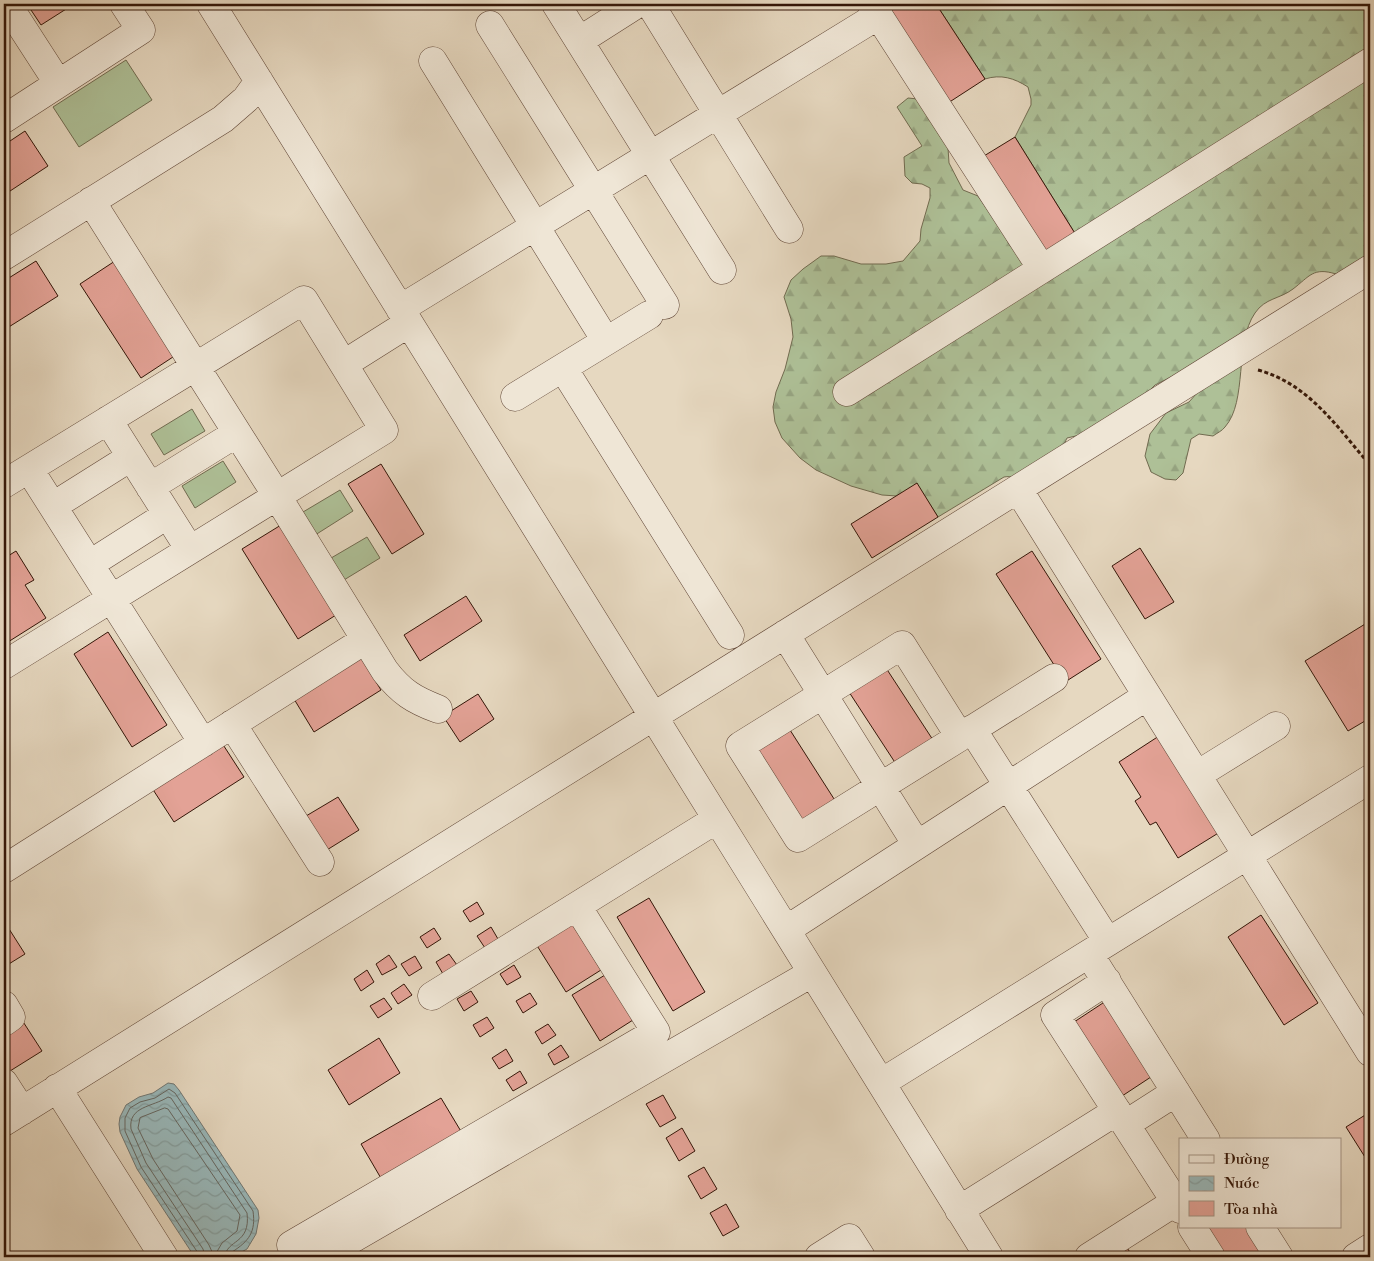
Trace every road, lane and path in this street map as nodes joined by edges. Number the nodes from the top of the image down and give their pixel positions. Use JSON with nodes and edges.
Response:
{"nodes":[{"id":1,"x":124,"y":4,"type":"edge"},
{"id":2,"x":211,"y":4,"type":"edge"},
{"id":3,"x":556,"y":4,"type":"edge"},
{"id":4,"x":637,"y":4,"type":"edge"},
{"id":5,"x":650,"y":4,"type":"edge"},
{"id":6,"x":7,"y":7,"type":"edge"},
{"id":7,"x":875,"y":10,"type":"edge"},
{"id":8,"x":490,"y":26,"type":"dead end"},
{"id":9,"x":579,"y":41,"type":"junction"},
{"id":10,"x":432,"y":61,"type":"dead end"},
{"id":11,"x":1370,"y":62,"type":"edge"},
{"id":12,"x":259,"y":81,"type":"junction"},
{"id":13,"x":58,"y":84,"type":"junction"},
{"id":14,"x":6,"y":113,"type":"edge"},
{"id":15,"x":718,"y":114,"type":"junction"},
{"id":16,"x":651,"y":155,"type":"junction"},
{"id":17,"x":594,"y":190,"type":"junction"},
{"id":18,"x":91,"y":201,"type":"junction"},
{"id":19,"x":535,"y":226,"type":"junction"},
{"id":20,"x":789,"y":229,"type":"dead end"},
{"id":21,"x":4,"y":256,"type":"edge"},
{"id":22,"x":1042,"y":269,"type":"junction"},
{"id":23,"x":1370,"y":269,"type":"edge"},
{"id":24,"x":722,"y":270,"type":"dead end"},
{"id":25,"x":405,"y":316,"type":"junction"},
{"id":26,"x":606,"y":341,"type":"junction"},
{"id":27,"x":344,"y":364,"type":"junction"},
{"id":28,"x":196,"y":366,"type":"junction"},
{"id":29,"x":563,"y":368,"type":"junction"},
{"id":30,"x":1252,"y":368,"type":"dead end"},
{"id":31,"x":847,"y":392,"type":"dead end"},
{"id":32,"x":515,"y":397,"type":"dead end"},
{"id":33,"x":108,"y":420,"type":"junction"},
{"id":34,"x":237,"y":433,"type":"junction"},
{"id":35,"x":131,"y":457,"type":"junction"},
{"id":36,"x":1370,"y":465,"type":"edge"},
{"id":37,"x":29,"y":469,"type":"junction"},
{"id":38,"x":4,"y":484,"type":"edge"},
{"id":39,"x":150,"y":487,"type":"junction"},
{"id":40,"x":1018,"y":489,"type":"junction"},
{"id":41,"x":277,"y":496,"type":"junction"},
{"id":42,"x":53,"y":506,"type":"junction"},
{"id":43,"x":167,"y":515,"type":"junction"},
{"id":44,"x":190,"y":550,"type":"junction"},
{"id":45,"x":90,"y":564,"type":"junction"},
{"id":46,"x":112,"y":598,"type":"junction"},
{"id":47,"x":730,"y":634,"type":"dead end"},
{"id":48,"x":785,"y":634,"type":"junction"},
{"id":49,"x":365,"y":640,"type":"junction"},
{"id":50,"x":4,"y":665,"type":"edge"},
{"id":51,"x":1054,"y":678,"type":"dead end"},
{"id":52,"x":823,"y":694,"type":"junction"},
{"id":53,"x":1147,"y":696,"type":"junction"},
{"id":54,"x":438,"y":708,"type":"dead end"},
{"id":55,"x":653,"y":716,"type":"junction"},
{"id":56,"x":232,"y":724,"type":"junction"},
{"id":57,"x":1276,"y":726,"type":"dead end"},
{"id":58,"x":966,"y":733,"type":"junction"},
{"id":59,"x":203,"y":743,"type":"junction"},
{"id":60,"x":1197,"y":775,"type":"junction"},
{"id":61,"x":1370,"y":779,"type":"edge"},
{"id":62,"x":880,"y":786,"type":"junction"},
{"id":63,"x":1008,"y":786,"type":"junction"},
{"id":64,"x":717,"y":819,"type":"junction"},
{"id":65,"x":917,"y":845,"type":"junction"},
{"id":66,"x":1247,"y":856,"type":"junction"},
{"id":67,"x":320,"y":862,"type":"dead end"},
{"id":68,"x":4,"y":869,"type":"edge"},
{"id":69,"x":577,"y":906,"type":"junction"},
{"id":70,"x":786,"y":930,"type":"junction"},
{"id":71,"x":1098,"y":948,"type":"junction"},
{"id":72,"x":812,"y":973,"type":"junction"},
{"id":73,"x":1107,"y":981,"type":"junction"},
{"id":74,"x":432,"y":996,"type":"dead end"},
{"id":75,"x":4,"y":1005,"type":"edge"},
{"id":76,"x":4,"y":1022,"type":"edge"},
{"id":77,"x":1370,"y":1052,"type":"edge"},
{"id":78,"x":4,"y":1083,"type":"edge"},
{"id":79,"x":881,"y":1083,"type":"junction"},
{"id":80,"x":57,"y":1088,"type":"junction"},
{"id":81,"x":1176,"y":1092,"type":"junction"},
{"id":82,"x":13,"y":1116,"type":"edge"},
{"id":83,"x":1122,"y":1118,"type":"junction"},
{"id":84,"x":1205,"y":1138,"type":"edge"},
{"id":85,"x":1179,"y":1204,"type":"edge"},
{"id":86,"x":959,"y":1210,"type":"junction"},
{"id":87,"x":1193,"y":1228,"type":"edge"},
{"id":88,"x":1261,"y":1228,"type":"edge"},
{"id":89,"x":291,"y":1245,"type":"dead end"},
{"id":90,"x":1370,"y":1248,"type":"edge"},
{"id":91,"x":984,"y":1256,"type":"edge"},
{"id":92,"x":164,"y":1257,"type":"edge"},
{"id":93,"x":321,"y":1257,"type":"edge"},
{"id":94,"x":819,"y":1257,"type":"edge"},
{"id":95,"x":862,"y":1257,"type":"edge"},
{"id":96,"x":1089,"y":1257,"type":"edge"},
{"id":97,"x":1211,"y":1257,"type":"edge"},
{"id":98,"x":1279,"y":1257,"type":"edge"},
{"id":99,"x":1356,"y":1257,"type":"edge"}],
"edges":[{"from":1,"to":13,"type":"lane"},
{"from":2,"to":12,"type":"lane"},
{"from":3,"to":9,"type":"lane"},
{"from":4,"to":9,"type":"lane"},
{"from":5,"to":15,"type":"lane"},
{"from":6,"to":13,"type":"lane"},
{"from":7,"to":15,"type":"lane"},
{"from":7,"to":22,"type":"lane"},
{"from":8,"to":17,"type":"lane"},
{"from":9,"to":16,"type":"lane"},
{"from":10,"to":19,"type":"lane"},
{"from":11,"to":22,"type":"lane"},
{"from":12,"to":18,"type":"lane"},
{"from":12,"to":25,"type":"lane"},
{"from":13,"to":14,"type":"lane"},
{"from":15,"to":16,"type":"lane"},
{"from":15,"to":20,"type":"lane"},
{"from":16,"to":17,"type":"lane"},
{"from":16,"to":24,"type":"lane"},
{"from":17,"to":19,"type":"lane"},
{"from":17,"to":26,"type":"lane"},
{"from":18,"to":21,"type":"lane"},
{"from":18,"to":28,"type":"lane"},
{"from":19,"to":25,"type":"lane"},
{"from":19,"to":26,"type":"lane"},
{"from":22,"to":31,"type":"lane"},
{"from":23,"to":40,"type":"lane"},
{"from":25,"to":27,"type":"lane"},
{"from":25,"to":55,"type":"lane"},
{"from":26,"to":29,"type":"lane"},
{"from":27,"to":28,"type":"lane"},
{"from":27,"to":41,"type":"lane"},
{"from":28,"to":33,"type":"lane"},
{"from":28,"to":34,"type":"lane"},
{"from":29,"to":32,"type":"lane"},
{"from":29,"to":47,"type":"lane"},
{"from":30,"to":36,"type":"path"},
{"from":33,"to":35,"type":"lane"},
{"from":33,"to":37,"type":"lane"},
{"from":34,"to":39,"type":"lane"},
{"from":34,"to":41,"type":"lane"},
{"from":35,"to":39,"type":"lane"},
{"from":35,"to":42,"type":"lane"},
{"from":37,"to":38,"type":"lane"},
{"from":37,"to":42,"type":"lane"},
{"from":39,"to":43,"type":"lane"},
{"from":40,"to":48,"type":"lane"},
{"from":40,"to":53,"type":"lane"},
{"from":41,"to":44,"type":"lane"},
{"from":41,"to":49,"type":"lane"},
{"from":42,"to":45,"type":"lane"},
{"from":43,"to":44,"type":"lane"},
{"from":43,"to":45,"type":"lane"},
{"from":44,"to":46,"type":"lane"},
{"from":45,"to":46,"type":"lane"},
{"from":46,"to":50,"type":"lane"},
{"from":46,"to":59,"type":"lane"},
{"from":48,"to":52,"type":"lane"},
{"from":48,"to":55,"type":"lane"},
{"from":49,"to":54,"type":"lane"},
{"from":49,"to":56,"type":"lane"},
{"from":51,"to":58,"type":"lane"},
{"from":52,"to":58,"type":"lane"},
{"from":52,"to":62,"type":"lane"},
{"from":52,"to":62,"type":"lane"},
{"from":53,"to":60,"type":"lane"},
{"from":53,"to":63,"type":"lane"},
{"from":55,"to":64,"type":"lane"},
{"from":55,"to":80,"type":"lane"},
{"from":56,"to":59,"type":"lane"},
{"from":56,"to":67,"type":"lane"},
{"from":57,"to":60,"type":"lane"},
{"from":58,"to":62,"type":"lane"},
{"from":58,"to":63,"type":"lane"},
{"from":59,"to":68,"type":"lane"},
{"from":60,"to":66,"type":"lane"},
{"from":61,"to":66,"type":"lane"},
{"from":62,"to":65,"type":"lane"},
{"from":63,"to":65,"type":"lane"},
{"from":63,"to":71,"type":"lane"},
{"from":64,"to":69,"type":"lane"},
{"from":64,"to":70,"type":"lane"},
{"from":65,"to":70,"type":"lane"},
{"from":66,"to":71,"type":"lane"},
{"from":66,"to":77,"type":"lane"},
{"from":69,"to":74,"type":"lane"},
{"from":69,"to":89,"type":"lane"},
{"from":70,"to":72,"type":"lane"},
{"from":71,"to":73,"type":"lane"},
{"from":71,"to":79,"type":"lane"},
{"from":72,"to":79,"type":"lane"},
{"from":72,"to":93,"type":"lane"},
{"from":73,"to":81,"type":"lane"},
{"from":73,"to":83,"type":"lane"},
{"from":75,"to":76,"type":"lane"},
{"from":78,"to":82,"type":"lane"},
{"from":79,"to":86,"type":"lane"},
{"from":80,"to":82,"type":"lane"},
{"from":80,"to":92,"type":"lane"},
{"from":81,"to":83,"type":"lane"},
{"from":81,"to":84,"type":"lane"},
{"from":83,"to":85,"type":"lane"},
{"from":83,"to":86,"type":"lane"},
{"from":85,"to":96,"type":"lane"},
{"from":86,"to":91,"type":"lane"},
{"from":87,"to":97,"type":"lane"},
{"from":88,"to":98,"type":"lane"},
{"from":90,"to":99,"type":"lane"},
{"from":94,"to":95,"type":"lane"}]}
